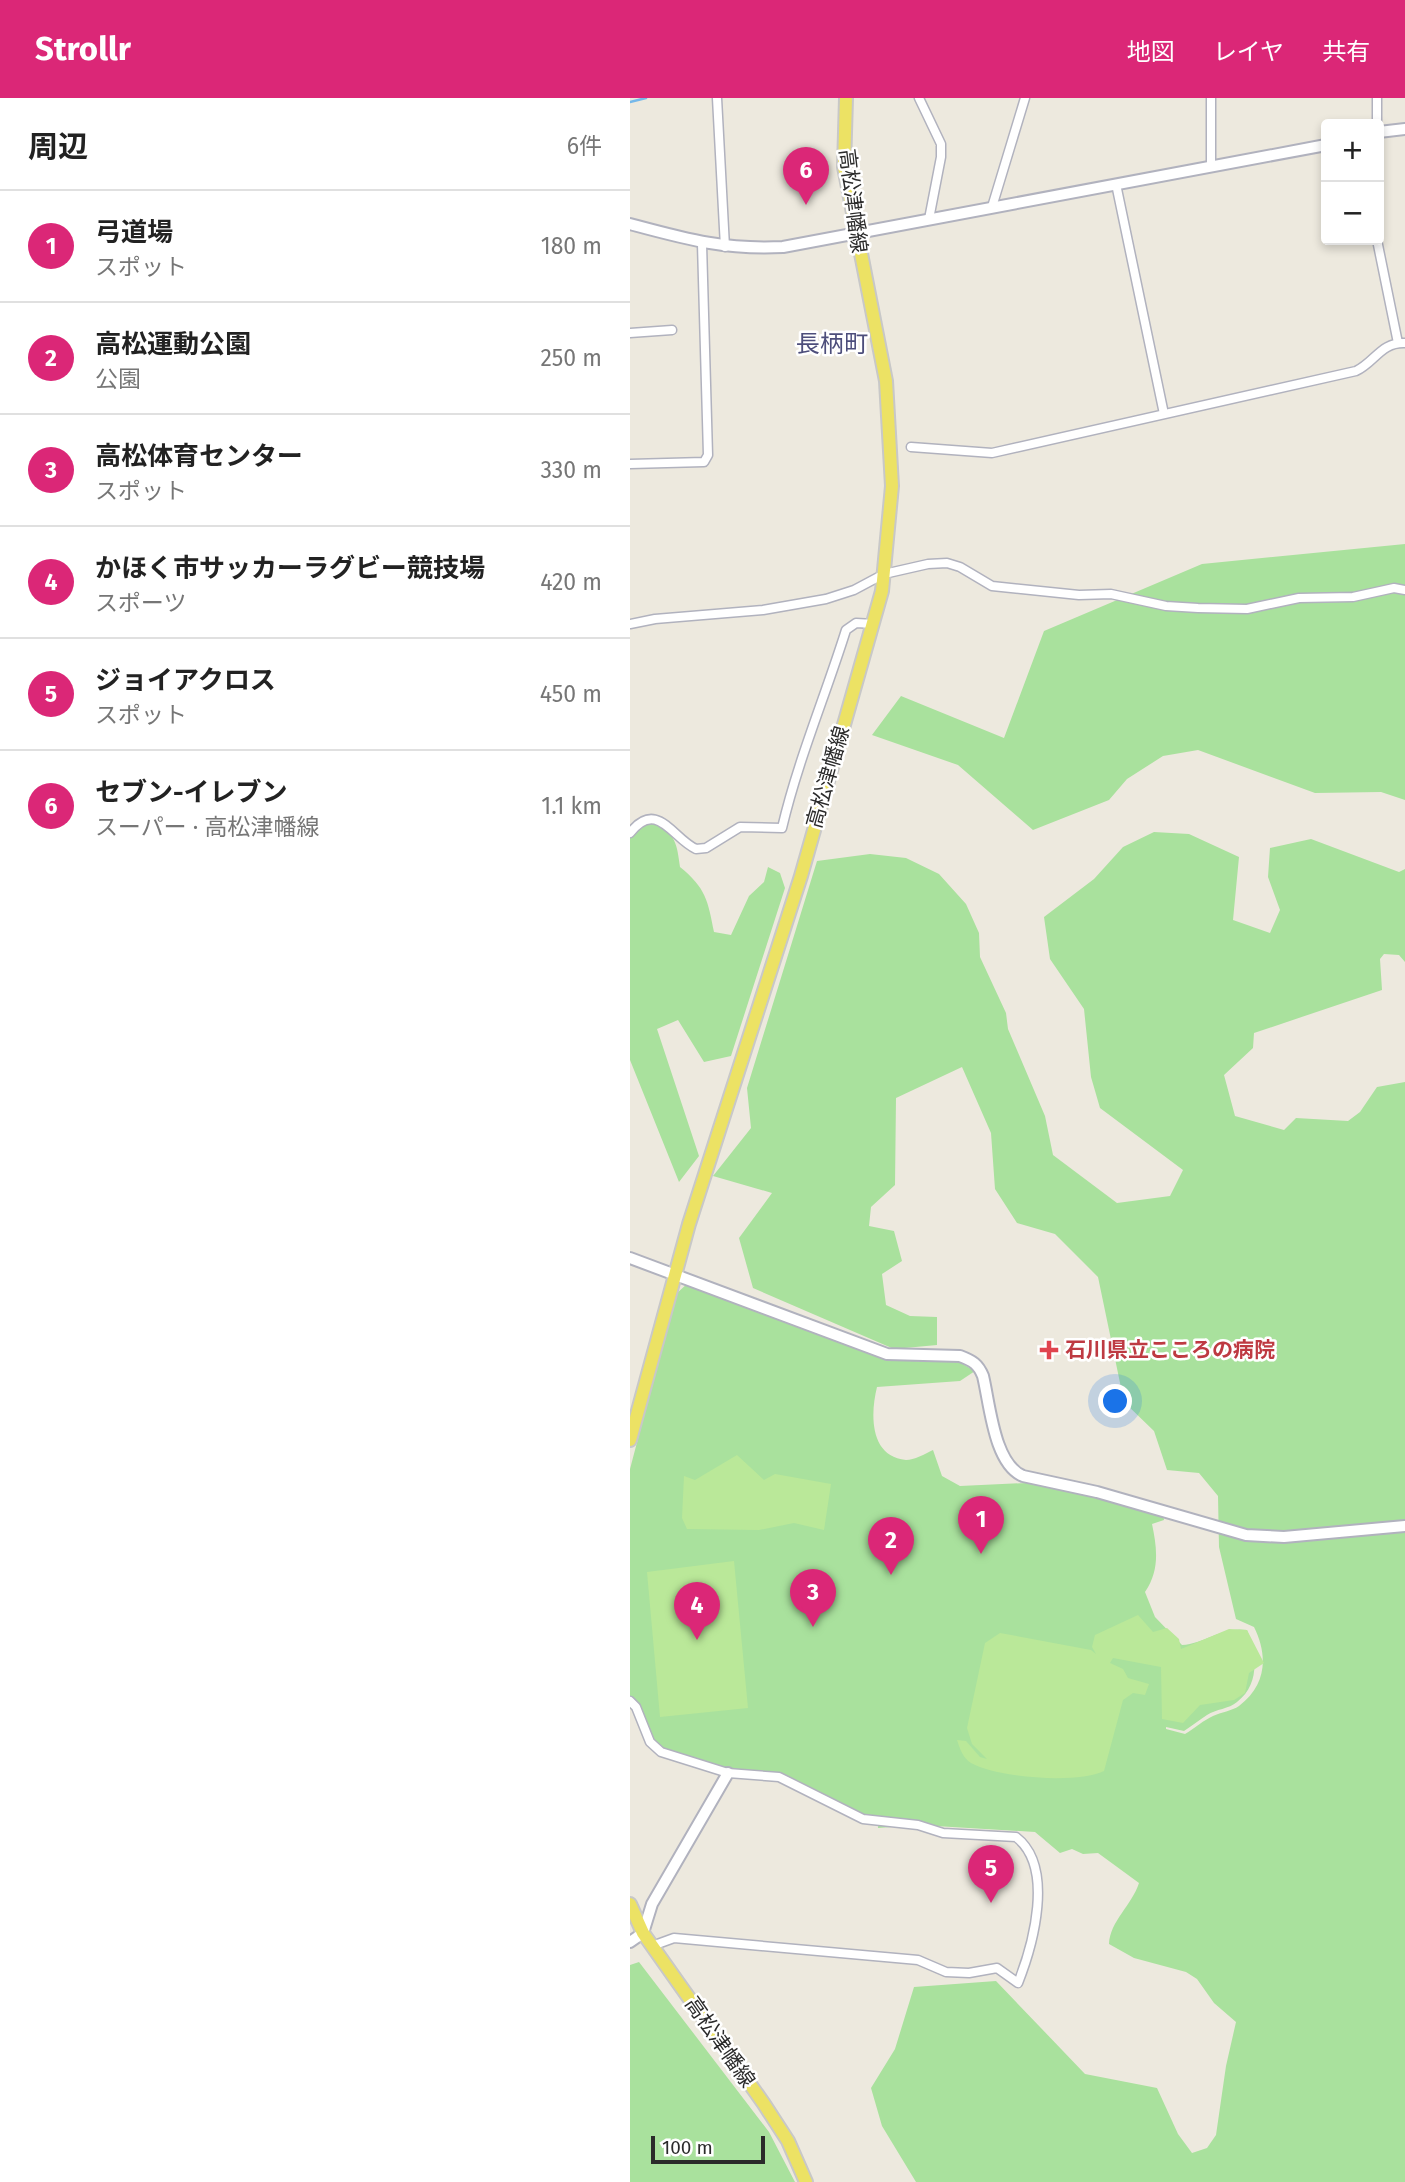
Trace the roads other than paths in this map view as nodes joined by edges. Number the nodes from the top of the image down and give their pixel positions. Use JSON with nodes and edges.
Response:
{"nodes":[{"id":1,"x":717,"y":98,"type":"edge"},
{"id":2,"x":846,"y":98,"type":"edge"},
{"id":3,"x":919,"y":98,"type":"edge"},
{"id":4,"x":1025,"y":98,"type":"edge"},
{"id":5,"x":1211,"y":98,"type":"edge"},
{"id":6,"x":1377,"y":98,"type":"edge"},
{"id":7,"x":1377,"y":119,"type":"edge"},
{"id":8,"x":1405,"y":129,"type":"edge"},
{"id":9,"x":1384,"y":131,"type":"edge"},
{"id":10,"x":1321,"y":146,"type":"edge"},
{"id":11,"x":1211,"y":166,"type":"junction"},
{"id":12,"x":1116,"y":184,"type":"junction"},
{"id":13,"x":992,"y":207,"type":"junction"},
{"id":14,"x":929,"y":219,"type":"junction"},
{"id":15,"x":630,"y":224,"type":"edge"},
{"id":16,"x":855,"y":233,"type":"junction"},
{"id":17,"x":702,"y":244,"type":"junction"},
{"id":18,"x":1378,"y":245,"type":"edge"},
{"id":19,"x":725,"y":247,"type":"junction"},
{"id":20,"x":672,"y":330,"type":"dead end"},
{"id":21,"x":630,"y":333,"type":"edge"},
{"id":22,"x":1402,"y":343,"type":"edge"},
{"id":23,"x":1164,"y":414,"type":"junction"},
{"id":24,"x":911,"y":447,"type":"dead end"},
{"id":25,"x":630,"y":464,"type":"edge"},
{"id":26,"x":884,"y":574,"type":"junction"},
{"id":27,"x":1405,"y":590,"type":"edge"},
{"id":28,"x":630,"y":624,"type":"edge"},
{"id":29,"x":874,"y":624,"type":"junction"},
{"id":30,"x":630,"y":834,"type":"edge"},
{"id":31,"x":630,"y":1258,"type":"edge"},
{"id":32,"x":676,"y":1273,"type":"junction"},
{"id":33,"x":630,"y":1440,"type":"edge"},
{"id":34,"x":1405,"y":1526,"type":"edge"},
{"id":35,"x":630,"y":1701,"type":"edge"},
{"id":36,"x":728,"y":1773,"type":"junction"},
{"id":37,"x":630,"y":1904,"type":"edge"},
{"id":38,"x":643,"y":1933,"type":"junction"},
{"id":39,"x":630,"y":1942,"type":"edge"},
{"id":40,"x":652,"y":1946,"type":"junction"},
{"id":41,"x":806,"y":2182,"type":"edge"}],
"edges":[{"from":1,"to":19,"type":"street"},
{"from":2,"to":16,"type":"main road","name":"高松津幡線"},
{"from":3,"to":14,"type":"street"},
{"from":4,"to":13,"type":"street"},
{"from":5,"to":11,"type":"street"},
{"from":6,"to":7,"type":"street"},
{"from":8,"to":9,"type":"street"},
{"from":10,"to":11,"type":"street"},
{"from":11,"to":12,"type":"street"},
{"from":12,"to":13,"type":"street"},
{"from":12,"to":23,"type":"street"},
{"from":13,"to":14,"type":"street"},
{"from":14,"to":16,"type":"street"},
{"from":15,"to":17,"type":"street"},
{"from":16,"to":19,"type":"street"},
{"from":16,"to":26,"type":"main road","name":"高松津幡線"},
{"from":17,"to":19,"type":"street"},
{"from":17,"to":25,"type":"street"},
{"from":18,"to":22,"type":"street"},
{"from":20,"to":21,"type":"street"},
{"from":22,"to":23,"type":"street"},
{"from":23,"to":24,"type":"street"},
{"from":26,"to":27,"type":"street"},
{"from":26,"to":28,"type":"street"},
{"from":26,"to":29,"type":"main road","name":"高松津幡線"},
{"from":29,"to":30,"type":"street"},
{"from":29,"to":32,"type":"main road","name":"高松津幡線"},
{"from":31,"to":32,"type":"street"},
{"from":32,"to":33,"type":"main road","name":"高松津幡線"},
{"from":32,"to":34,"type":"street"},
{"from":35,"to":36,"type":"street"},
{"from":36,"to":38,"type":"street"},
{"from":36,"to":40,"type":"street"},
{"from":37,"to":38,"type":"main road","name":"高松津幡線"},
{"from":38,"to":39,"type":"street"},
{"from":38,"to":40,"type":"main road","name":"高松津幡線"},
{"from":40,"to":41,"type":"main road","name":"高松津幡線"}]}
